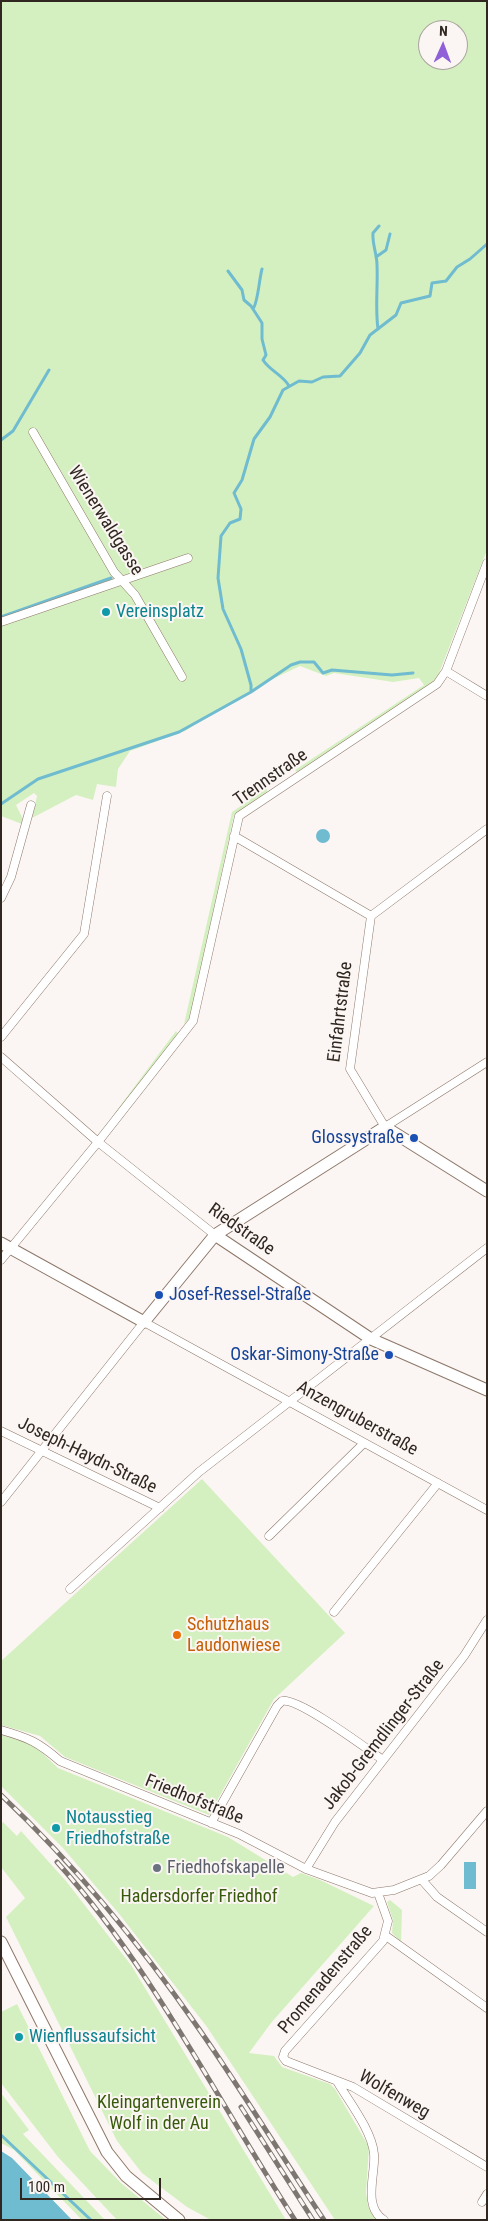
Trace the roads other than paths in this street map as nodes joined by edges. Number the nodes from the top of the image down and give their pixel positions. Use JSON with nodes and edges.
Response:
{"nodes":[{"id":1,"x":33,"y":432,"type":"dead end"},
{"id":2,"x":188,"y":558,"type":"dead end"},
{"id":3,"x":487,"y":564,"type":"edge"},
{"id":4,"x":122,"y":581,"type":"junction"},
{"id":5,"x":1,"y":622,"type":"edge"},
{"id":6,"x":446,"y":671,"type":"junction"},
{"id":7,"x":182,"y":677,"type":"dead end"},
{"id":8,"x":487,"y":696,"type":"edge"},
{"id":9,"x":107,"y":796,"type":"dead end"},
{"id":10,"x":31,"y":806,"type":"dead end"},
{"id":11,"x":487,"y":829,"type":"edge"},
{"id":12,"x":234,"y":836,"type":"junction"},
{"id":13,"x":4,"y":884,"type":"edge"},
{"id":14,"x":1,"y":898,"type":"edge"},
{"id":15,"x":371,"y":916,"type":"junction"},
{"id":16,"x":1,"y":1037,"type":"edge"},
{"id":17,"x":1,"y":1057,"type":"edge"},
{"id":18,"x":487,"y":1062,"type":"edge"},
{"id":19,"x":385,"y":1128,"type":"junction"},
{"id":20,"x":98,"y":1142,"type":"junction"},
{"id":21,"x":487,"y":1191,"type":"edge"},
{"id":22,"x":215,"y":1235,"type":"junction"},
{"id":23,"x":6,"y":1246,"type":"edge"},
{"id":24,"x":487,"y":1248,"type":"edge"},
{"id":25,"x":1,"y":1260,"type":"edge"},
{"id":26,"x":144,"y":1322,"type":"junction"},
{"id":27,"x":371,"y":1339,"type":"junction"},
{"id":28,"x":487,"y":1390,"type":"edge"},
{"id":29,"x":290,"y":1402,"type":"junction"},
{"id":30,"x":1,"y":1431,"type":"edge"},
{"id":31,"x":364,"y":1443,"type":"junction"},
{"id":32,"x":41,"y":1451,"type":"junction"},
{"id":33,"x":438,"y":1483,"type":"junction"},
{"id":34,"x":1,"y":1502,"type":"edge"},
{"id":35,"x":160,"y":1508,"type":"junction"},
{"id":36,"x":487,"y":1510,"type":"edge"},
{"id":37,"x":269,"y":1536,"type":"dead end"},
{"id":38,"x":70,"y":1590,"type":"dead end"},
{"id":39,"x":334,"y":1612,"type":"dead end"},
{"id":40,"x":487,"y":1620,"type":"edge"},
{"id":41,"x":1,"y":1730,"type":"edge"},
{"id":42,"x":383,"y":1760,"type":"junction"},
{"id":43,"x":487,"y":1810,"type":"edge"},
{"id":44,"x":211,"y":1823,"type":"junction"},
{"id":45,"x":306,"y":1869,"type":"junction"},
{"id":46,"x":422,"y":1880,"type":"junction"},
{"id":47,"x":379,"y":1896,"type":"junction"},
{"id":48,"x":487,"y":1932,"type":"edge"},
{"id":49,"x":386,"y":1936,"type":"junction"},
{"id":50,"x":1,"y":1942,"type":"edge"},
{"id":51,"x":487,"y":2008,"type":"edge"},
{"id":52,"x":283,"y":2057,"type":"joint"},
{"id":53,"x":338,"y":2082,"type":"junction"},
{"id":54,"x":487,"y":2167,"type":"edge"},
{"id":55,"x":487,"y":2194,"type":"edge"},
{"id":56,"x":482,"y":2202,"type":"dead end"},
{"id":57,"x":179,"y":2220,"type":"edge"},
{"id":58,"x":384,"y":2220,"type":"edge"}],
"edges":[{"from":1,"to":4,"type":"street","name":"Wienerwaldgasse"},
{"from":2,"to":4,"type":"street"},
{"from":3,"to":6,"type":"street","name":"Trennstraße"},
{"from":4,"to":5,"type":"street"},
{"from":4,"to":7,"type":"street","name":"Wienerwaldgasse"},
{"from":6,"to":8,"type":"street"},
{"from":6,"to":12,"type":"street","name":"Trennstraße"},
{"from":9,"to":16,"type":"street"},
{"from":10,"to":13,"type":"street"},
{"from":11,"to":15,"type":"street"},
{"from":12,"to":15,"type":"street"},
{"from":12,"to":20,"type":"street","name":"Trennstraße"},
{"from":13,"to":14,"type":"street"},
{"from":15,"to":19,"type":"street","name":"Einfahrtstraße"},
{"from":17,"to":20,"type":"street","name":"Riedstraße"},
{"from":18,"to":19,"type":"street"},
{"from":19,"to":21,"type":"street","name":"Einfahrtstraße"},
{"from":19,"to":22,"type":"street"},
{"from":20,"to":22,"type":"street","name":"Riedstraße"},
{"from":20,"to":23,"type":"street","name":"Trennstraße"},
{"from":22,"to":26,"type":"street"},
{"from":22,"to":27,"type":"street","name":"Riedstraße"},
{"from":23,"to":25,"type":"street","name":"Trennstraße"},
{"from":23,"to":26,"type":"street","name":"Anzengruberstraße"},
{"from":24,"to":27,"type":"street"},
{"from":26,"to":29,"type":"street","name":"Anzengruberstraße"},
{"from":26,"to":32,"type":"street"},
{"from":27,"to":28,"type":"street","name":"Riedstraße"},
{"from":27,"to":29,"type":"street"},
{"from":29,"to":31,"type":"street","name":"Anzengruberstraße"},
{"from":29,"to":35,"type":"street"},
{"from":30,"to":32,"type":"street","name":"Joseph-Haydn-Straße"},
{"from":31,"to":33,"type":"street","name":"Anzengruberstraße"},
{"from":31,"to":37,"type":"street"},
{"from":32,"to":34,"type":"street"},
{"from":32,"to":35,"type":"street","name":"Joseph-Haydn-Straße"},
{"from":33,"to":36,"type":"street","name":"Anzengruberstraße"},
{"from":33,"to":39,"type":"street"},
{"from":35,"to":38,"type":"street"},
{"from":40,"to":42,"type":"street","name":"Jakob-Gremdlinger-Straße"},
{"from":41,"to":44,"type":"street","name":"Friedhofstraße"},
{"from":42,"to":44,"type":"street"},
{"from":42,"to":45,"type":"street","name":"Jakob-Gremdlinger-Straße"},
{"from":43,"to":46,"type":"street"},
{"from":44,"to":45,"type":"street","name":"Friedhofstraße"},
{"from":45,"to":47,"type":"street","name":"Friedhofstraße"},
{"from":46,"to":47,"type":"street"},
{"from":46,"to":48,"type":"street"},
{"from":47,"to":49,"type":"street","name":"Promenadenstraße"},
{"from":49,"to":51,"type":"street"},
{"from":49,"to":52,"type":"street","name":"Promenadenstraße"},
{"from":50,"to":57,"type":"street"},
{"from":52,"to":53,"type":"street","name":"Wolfenweg"},
{"from":53,"to":54,"type":"street","name":"Wolfenweg"},
{"from":53,"to":58,"type":"street"},
{"from":55,"to":56,"type":"street"}]}
